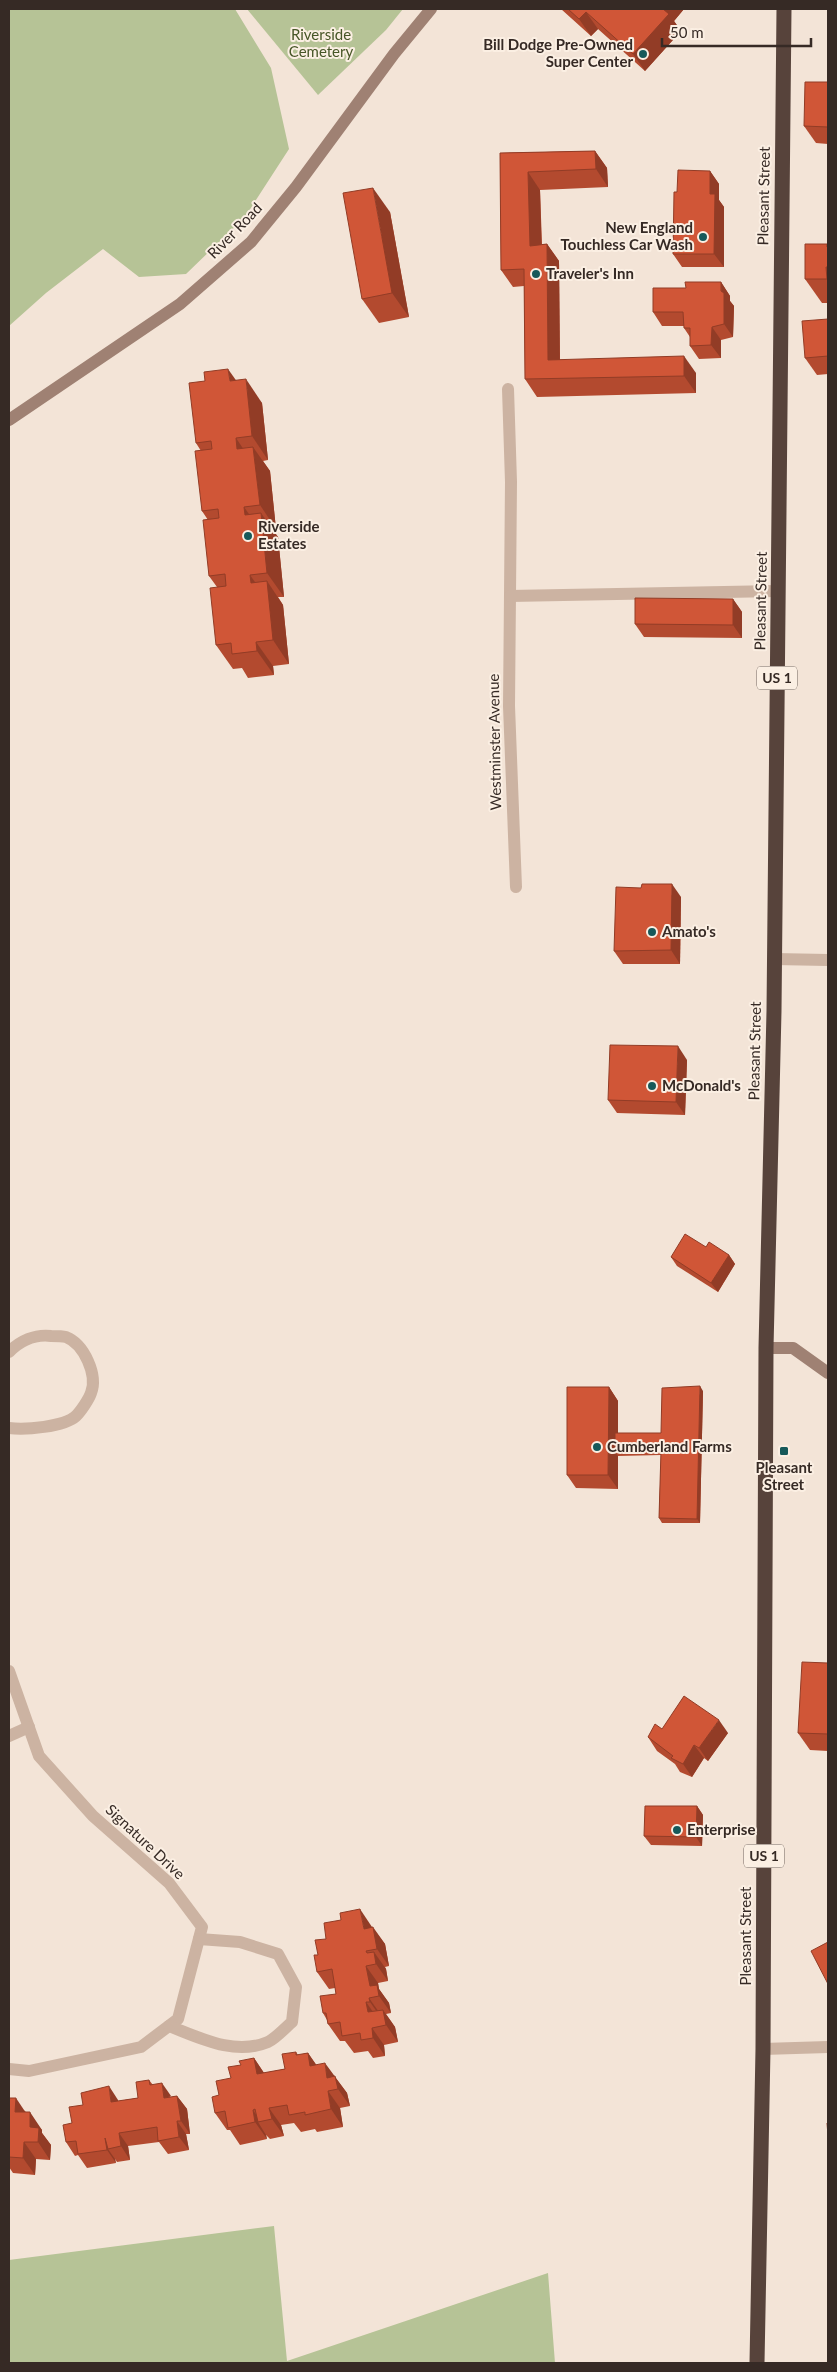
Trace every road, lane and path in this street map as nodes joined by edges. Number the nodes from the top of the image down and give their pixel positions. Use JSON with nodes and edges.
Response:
{"nodes":[{"id":1,"x":431,"y":9,"type":"edge"},
{"id":2,"x":784,"y":9,"type":"edge"},
{"id":3,"x":508,"y":389,"type":"dead end"},
{"id":4,"x":9,"y":420,"type":"edge"},
{"id":5,"x":778,"y":591,"type":"junction"},
{"id":6,"x":510,"y":596,"type":"junction"},
{"id":7,"x":516,"y":886,"type":"dead end"},
{"id":8,"x":774,"y":959,"type":"junction"},
{"id":9,"x":828,"y":960,"type":"edge"},
{"id":10,"x":766,"y":1348,"type":"junction"},
{"id":11,"x":9,"y":1352,"type":"edge"},
{"id":12,"x":828,"y":1373,"type":"edge"},
{"id":13,"x":9,"y":1428,"type":"edge"},
{"id":14,"x":9,"y":1671,"type":"edge"},
{"id":15,"x":29,"y":1727,"type":"junction"},
{"id":16,"x":9,"y":1736,"type":"edge"},
{"id":17,"x":199,"y":1939,"type":"junction"},
{"id":18,"x":169,"y":2026,"type":"junction"},
{"id":19,"x":828,"y":2047,"type":"edge"},
{"id":20,"x":763,"y":2049,"type":"junction"},
{"id":21,"x":9,"y":2069,"type":"edge"},
{"id":22,"x":757,"y":2363,"type":"edge"}],
"edges":[{"from":1,"to":4,"type":"street","name":"River Road"},
{"from":2,"to":5,"type":"highway","name":"Pleasant Street","number":"US 1"},
{"from":3,"to":6,"type":"street","name":"Westminster Avenue"},
{"from":5,"to":6,"type":"street"},
{"from":5,"to":8,"type":"highway","name":"Pleasant Street","number":"US 1"},
{"from":6,"to":7,"type":"street","name":"Westminster Avenue"},
{"from":8,"to":9,"type":"street"},
{"from":8,"to":10,"type":"highway","name":"Pleasant Street","number":"US 1"},
{"from":10,"to":12,"type":"street"},
{"from":10,"to":20,"type":"highway","name":"Pleasant Street","number":"US 1"},
{"from":11,"to":13,"type":"street"},
{"from":14,"to":15,"type":"street","name":"Signature Drive"},
{"from":15,"to":16,"type":"street"},
{"from":15,"to":17,"type":"street","name":"Signature Drive"},
{"from":17,"to":18,"type":"street","name":"Signature Drive"},
{"from":17,"to":18,"type":"street"},
{"from":18,"to":21,"type":"street","name":"Signature Drive"},
{"from":19,"to":20,"type":"street"},
{"from":20,"to":22,"type":"highway","name":"Pleasant Street","number":"US 1"}]}
